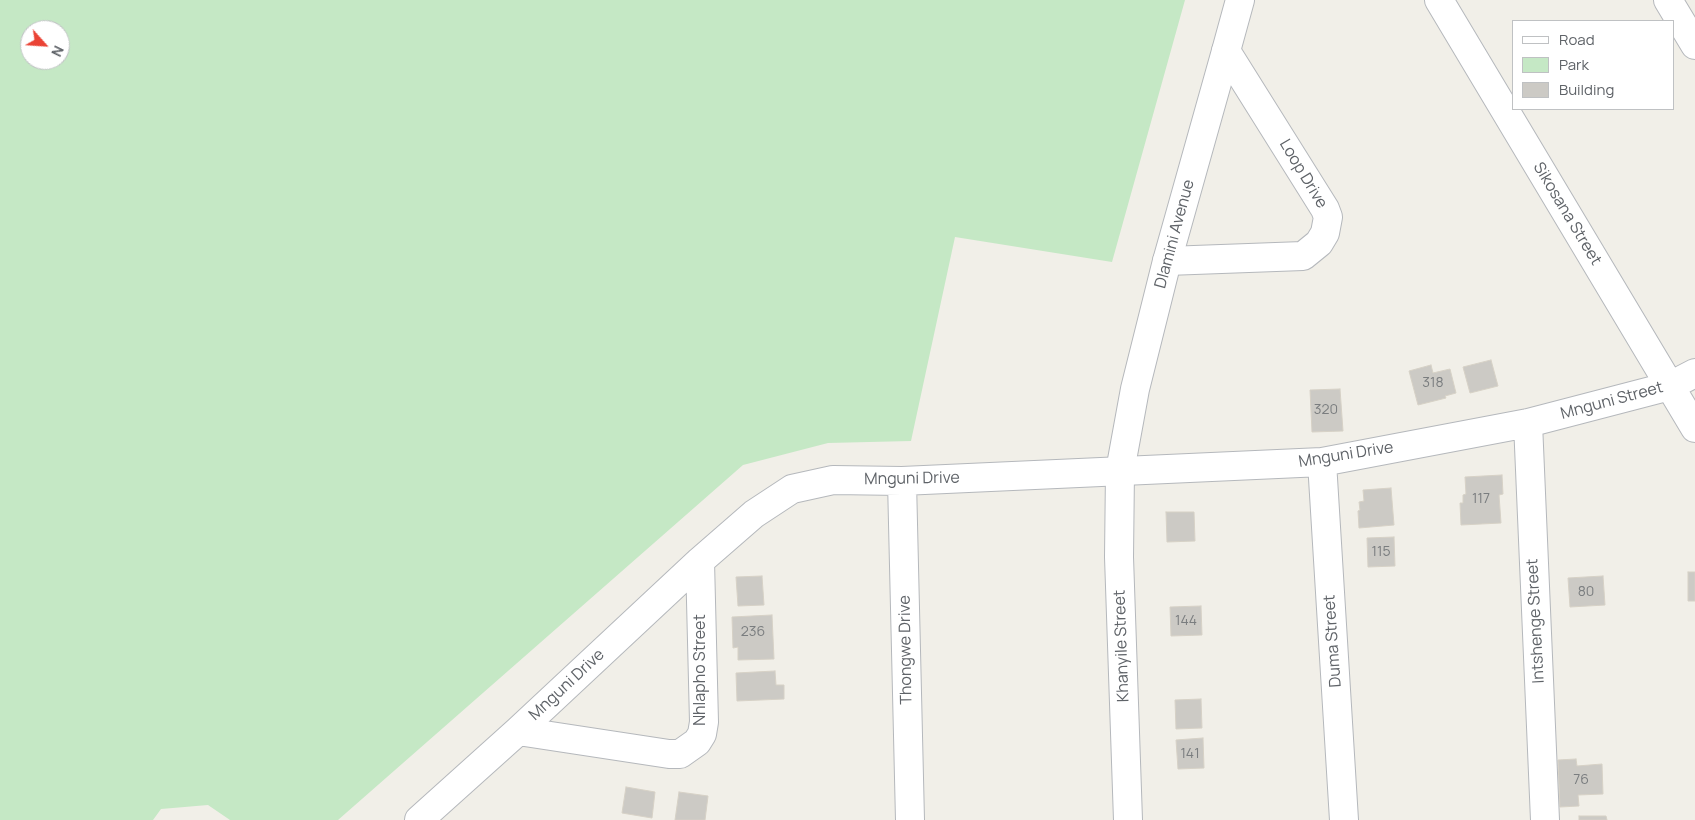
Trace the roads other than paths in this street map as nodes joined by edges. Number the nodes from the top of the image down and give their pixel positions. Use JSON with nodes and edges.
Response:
{"nodes":[{"id":1,"x":1240,"y":0,"type":"edge"},
{"id":2,"x":1439,"y":0,"type":"edge"},
{"id":3,"x":1668,"y":0,"type":"edge"},
{"id":4,"x":1695,"y":45,"type":"edge"},
{"id":5,"x":1226,"y":51,"type":"junction"},
{"id":6,"x":1166,"y":260,"type":"junction"},
{"id":7,"x":1695,"y":373,"type":"edge"},
{"id":8,"x":1670,"y":386,"type":"junction"},
{"id":9,"x":1528,"y":422,"type":"junction"},
{"id":10,"x":1695,"y":428,"type":"edge"},
{"id":11,"x":1322,"y":462,"type":"junction"},
{"id":12,"x":1120,"y":471,"type":"junction"},
{"id":13,"x":902,"y":480,"type":"junction"},
{"id":14,"x":700,"y":561,"type":"junction"},
{"id":15,"x":518,"y":731,"type":"junction"},
{"id":16,"x":419,"y":820,"type":"edge"},
{"id":17,"x":910,"y":820,"type":"edge"},
{"id":18,"x":1128,"y":820,"type":"edge"},
{"id":19,"x":1344,"y":820,"type":"edge"},
{"id":20,"x":1545,"y":820,"type":"edge"}],
"edges":[{"from":1,"to":5,"type":"street","name":"Dlamini Avenue"},
{"from":2,"to":8,"type":"street","name":"Sikosana Street"},
{"from":3,"to":4,"type":"street"},
{"from":5,"to":6,"type":"street","name":"Dlamini Avenue"},
{"from":5,"to":6,"type":"street","name":"Loop Drive"},
{"from":6,"to":12,"type":"street","name":"Dlamini Avenue"},
{"from":7,"to":8,"type":"street","name":"Mnguni Street"},
{"from":8,"to":9,"type":"street","name":"Mnguni Street"},
{"from":8,"to":10,"type":"street","name":"Sikosana Street"},
{"from":9,"to":11,"type":"street","name":"Mnguni Drive"},
{"from":9,"to":20,"type":"street","name":"Intshenge Street"},
{"from":11,"to":12,"type":"street","name":"Mnguni Drive"},
{"from":11,"to":19,"type":"street","name":"Duma Street"},
{"from":12,"to":13,"type":"street","name":"Mnguni Drive"},
{"from":12,"to":18,"type":"street","name":"Khanyile Street"},
{"from":13,"to":14,"type":"street","name":"Mnguni Drive"},
{"from":13,"to":17,"type":"street","name":"Thongwe Drive"},
{"from":14,"to":15,"type":"street","name":"Mnguni Drive"},
{"from":14,"to":15,"type":"street","name":"Nhlapho Street"},
{"from":15,"to":16,"type":"street","name":"Mnguni Drive"}]}
